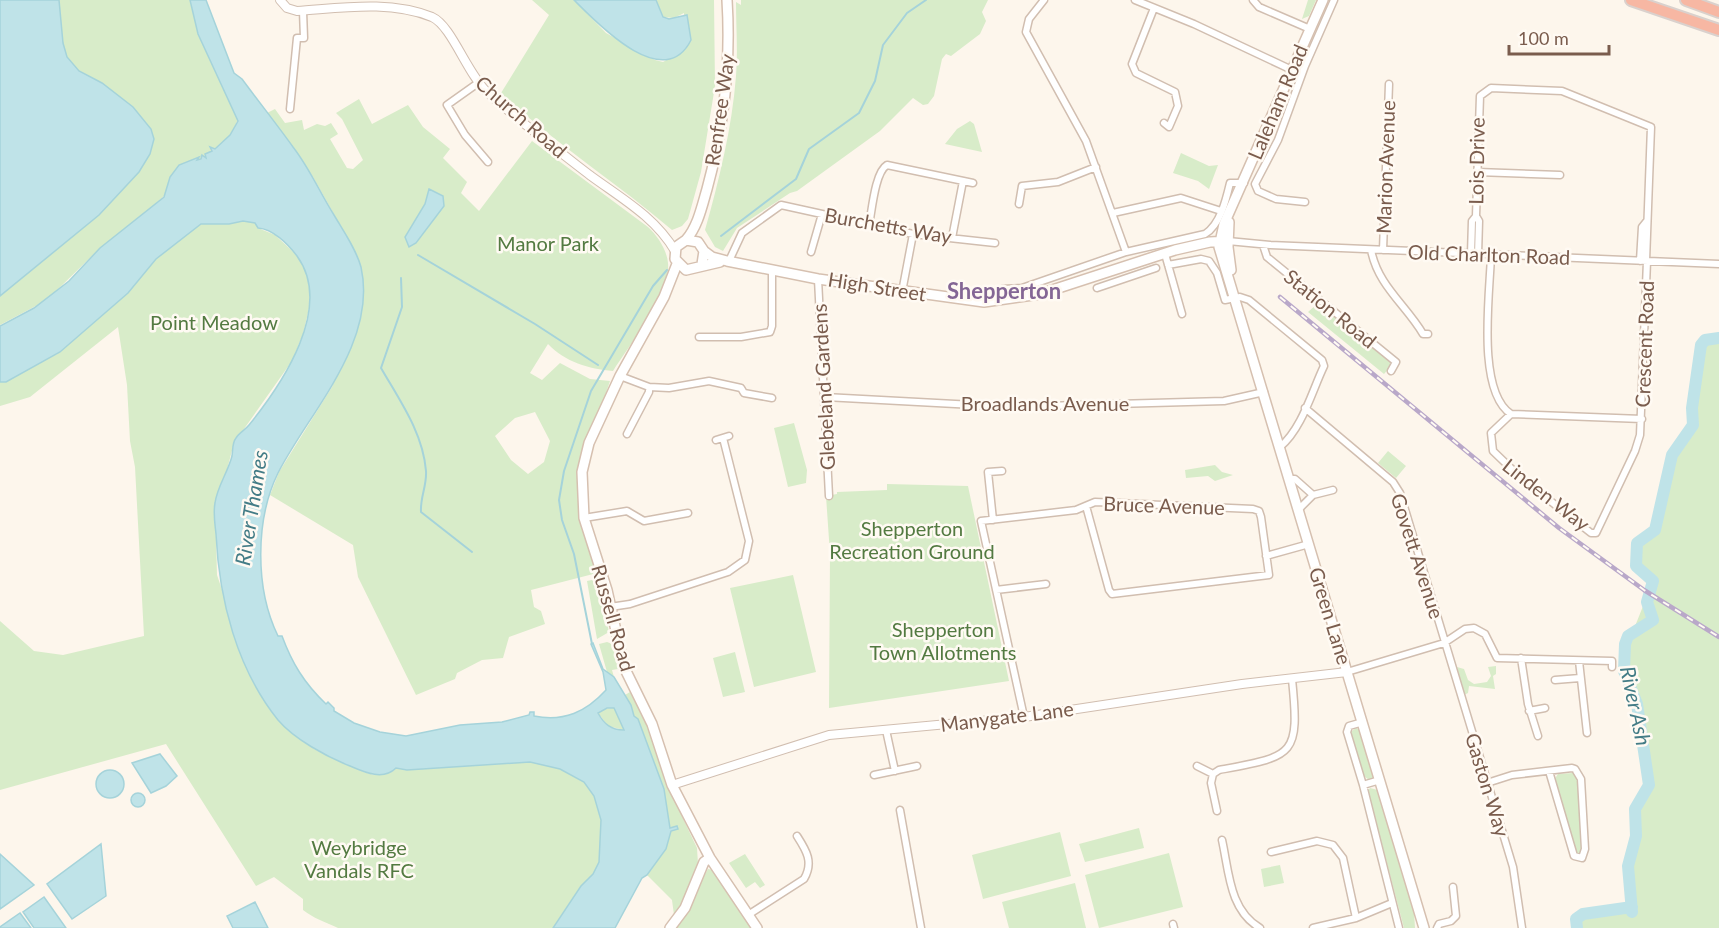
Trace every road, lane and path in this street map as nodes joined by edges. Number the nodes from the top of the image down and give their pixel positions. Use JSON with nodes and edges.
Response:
{"nodes":[{"id":1,"x":280,"y":0,"type":"edge"},
{"id":2,"x":727,"y":0,"type":"edge"},
{"id":3,"x":1044,"y":0,"type":"edge"},
{"id":4,"x":1135,"y":0,"type":"edge"},
{"id":5,"x":1253,"y":0,"type":"edge"},
{"id":6,"x":1323,"y":0,"type":"edge"},
{"id":7,"x":1334,"y":0,"type":"edge"},
{"id":8,"x":1631,"y":0,"type":"edge"},
{"id":9,"x":1686,"y":0,"type":"edge"},
{"id":10,"x":1154,"y":8,"type":"junction"},
{"id":11,"x":303,"y":11,"type":"junction"},
{"id":12,"x":1719,"y":12,"type":"edge"},
{"id":13,"x":1310,"y":29,"type":"junction"},
{"id":14,"x":1719,"y":30,"type":"edge"},
{"id":15,"x":1292,"y":70,"type":"junction"},
{"id":16,"x":478,"y":83,"type":"junction"},
{"id":17,"x":1389,"y":84,"type":"dead end"},
{"id":18,"x":290,"y":109,"type":"dead end"},
{"id":19,"x":1164,"y":123,"type":"dead end"},
{"id":20,"x":1265,"y":134,"type":"junction"},
{"id":21,"x":1278,"y":140,"type":"junction"},
{"id":22,"x":488,"y":162,"type":"dead end"},
{"id":23,"x":1096,"y":167,"type":"junction"},
{"id":24,"x":1477,"y":172,"type":"junction"},
{"id":25,"x":1560,"y":175,"type":"dead end"},
{"id":26,"x":1245,"y":180,"type":"junction"},
{"id":27,"x":963,"y":181,"type":"junction"},
{"id":28,"x":1257,"y":182,"type":"junction"},
{"id":29,"x":973,"y":183,"type":"dead end"},
{"id":30,"x":1305,"y":202,"type":"dead end"},
{"id":31,"x":1019,"y":204,"type":"dead end"},
{"id":32,"x":1221,"y":211,"type":"junction"},
{"id":33,"x":1113,"y":213,"type":"junction"},
{"id":34,"x":822,"y":214,"type":"junction"},
{"id":35,"x":699,"y":218,"type":"junction"},
{"id":36,"x":870,"y":225,"type":"junction"},
{"id":37,"x":913,"y":234,"type":"junction"},
{"id":38,"x":952,"y":238,"type":"junction"},
{"id":39,"x":698,"y":242,"type":"junction"},
{"id":40,"x":995,"y":243,"type":"dead end"},
{"id":41,"x":680,"y":244,"type":"junction"},
{"id":42,"x":1223,"y":244,"type":"junction"},
{"id":43,"x":1261,"y":245,"type":"junction"},
{"id":44,"x":1371,"y":250,"type":"junction"},
{"id":45,"x":1383,"y":250,"type":"junction"},
{"id":46,"x":704,"y":251,"type":"junction"},
{"id":47,"x":811,"y":252,"type":"dead end"},
{"id":48,"x":1126,"y":252,"type":"junction"},
{"id":49,"x":1165,"y":254,"type":"junction"},
{"id":50,"x":1474,"y":254,"type":"junction"},
{"id":51,"x":1491,"y":255,"type":"junction"},
{"id":52,"x":728,"y":261,"type":"junction"},
{"id":53,"x":1644,"y":261,"type":"junction"},
{"id":54,"x":1136,"y":262,"type":"junction"},
{"id":55,"x":677,"y":264,"type":"junction"},
{"id":56,"x":702,"y":264,"type":"junction"},
{"id":57,"x":1719,"y":264,"type":"edge"},
{"id":58,"x":1168,"y":265,"type":"junction"},
{"id":59,"x":1156,"y":268,"type":"dead end"},
{"id":60,"x":772,"y":269,"type":"junction"},
{"id":61,"x":690,"y":270,"type":"junction"},
{"id":62,"x":1139,"y":273,"type":"junction"},
{"id":63,"x":1098,"y":274,"type":"junction"},
{"id":64,"x":818,"y":279,"type":"junction"},
{"id":65,"x":902,"y":292,"type":"junction"},
{"id":66,"x":664,"y":297,"type":"junction"},
{"id":67,"x":1236,"y":297,"type":"junction"},
{"id":68,"x":999,"y":301,"type":"junction"},
{"id":69,"x":1182,"y":314,"type":"dead end"},
{"id":70,"x":1428,"y":334,"type":"dead end"},
{"id":71,"x":699,"y":337,"type":"dead end"},
{"id":72,"x":1391,"y":371,"type":"dead end"},
{"id":73,"x":620,"y":376,"type":"junction"},
{"id":74,"x":649,"y":387,"type":"junction"},
{"id":75,"x":1264,"y":392,"type":"junction"},
{"id":76,"x":825,"y":397,"type":"junction"},
{"id":77,"x":772,"y":398,"type":"dead end"},
{"id":78,"x":1305,"y":408,"type":"junction"},
{"id":79,"x":1510,"y":414,"type":"junction"},
{"id":80,"x":1642,"y":419,"type":"junction"},
{"id":81,"x":627,"y":434,"type":"dead end"},
{"id":82,"x":723,"y":438,"type":"dead end"},
{"id":83,"x":1280,"y":447,"type":"junction"},
{"id":84,"x":1002,"y":471,"type":"dead end"},
{"id":85,"x":1289,"y":479,"type":"junction"},
{"id":86,"x":1333,"y":490,"type":"dead end"},
{"id":87,"x":1313,"y":495,"type":"junction"},
{"id":88,"x":829,"y":496,"type":"dead end"},
{"id":89,"x":1086,"y":506,"type":"junction"},
{"id":90,"x":1299,"y":509,"type":"junction"},
{"id":91,"x":688,"y":513,"type":"dead end"},
{"id":92,"x":584,"y":518,"type":"junction"},
{"id":93,"x":993,"y":520,"type":"junction"},
{"id":94,"x":1309,"y":544,"type":"junction"},
{"id":95,"x":1266,"y":556,"type":"junction"},
{"id":96,"x":1046,"y":584,"type":"dead end"},
{"id":97,"x":996,"y":590,"type":"junction"},
{"id":98,"x":610,"y":607,"type":"junction"},
{"id":99,"x":1444,"y":643,"type":"junction"},
{"id":100,"x":1521,"y":658,"type":"junction"},
{"id":101,"x":1579,"y":662,"type":"junction"},
{"id":102,"x":1612,"y":667,"type":"dead end"},
{"id":103,"x":1347,"y":672,"type":"junction"},
{"id":104,"x":1580,"y":678,"type":"junction"},
{"id":105,"x":1292,"y":679,"type":"junction"},
{"id":106,"x":1555,"y":680,"type":"dead end"},
{"id":107,"x":1545,"y":708,"type":"dead end"},
{"id":108,"x":1529,"y":711,"type":"junction"},
{"id":109,"x":1024,"y":717,"type":"junction"},
{"id":110,"x":1363,"y":722,"type":"junction"},
{"id":111,"x":886,"y":730,"type":"junction"},
{"id":112,"x":1587,"y":733,"type":"dead end"},
{"id":113,"x":1538,"y":736,"type":"dead end"},
{"id":114,"x":917,"y":766,"type":"dead end"},
{"id":115,"x":1197,"y":766,"type":"dead end"},
{"id":116,"x":895,"y":771,"type":"junction"},
{"id":117,"x":1549,"y":771,"type":"junction"},
{"id":118,"x":1213,"y":774,"type":"junction"},
{"id":119,"x":874,"y":775,"type":"dead end"},
{"id":120,"x":1380,"y":780,"type":"junction"},
{"id":121,"x":1487,"y":783,"type":"junction"},
{"id":122,"x":672,"y":784,"type":"junction"},
{"id":123,"x":1363,"y":785,"type":"junction"},
{"id":124,"x":900,"y":810,"type":"dead end"},
{"id":125,"x":1217,"y":811,"type":"dead end"},
{"id":126,"x":796,"y":836,"type":"dead end"},
{"id":127,"x":1222,"y":840,"type":"dead end"},
{"id":128,"x":1271,"y":852,"type":"dead end"},
{"id":129,"x":710,"y":858,"type":"junction"},
{"id":130,"x":1453,"y":887,"type":"dead end"},
{"id":131,"x":1392,"y":903,"type":"junction"},
{"id":132,"x":748,"y":915,"type":"junction"},
{"id":133,"x":1356,"y":918,"type":"junction"},
{"id":134,"x":670,"y":928,"type":"edge"},
{"id":135,"x":757,"y":928,"type":"edge"},
{"id":136,"x":921,"y":928,"type":"edge"},
{"id":137,"x":1259,"y":928,"type":"edge"},
{"id":138,"x":1313,"y":928,"type":"edge"},
{"id":139,"x":1399,"y":928,"type":"edge"},
{"id":140,"x":1424,"y":928,"type":"edge"},
{"id":141,"x":1437,"y":928,"type":"edge"},
{"id":142,"x":1522,"y":928,"type":"edge"}],
"edges":[{"from":1,"to":11,"type":"street"},
{"from":2,"to":35,"type":"main road","name":"Renfree Way"},
{"from":3,"to":23,"type":"street"},
{"from":4,"to":10,"type":"street"},
{"from":5,"to":13,"type":"street"},
{"from":6,"to":13,"type":"main road","name":"Laleham Road"},
{"from":7,"to":21,"type":"street"},
{"from":8,"to":14,"type":"highway"},
{"from":9,"to":12,"type":"highway"},
{"from":10,"to":15,"type":"street"},
{"from":10,"to":19,"type":"street"},
{"from":11,"to":16,"type":"street","name":"Church Road"},
{"from":11,"to":18,"type":"street"},
{"from":13,"to":15,"type":"main road","name":"Laleham Road"},
{"from":15,"to":20,"type":"main road","name":"Laleham Road"},
{"from":16,"to":22,"type":"street"},
{"from":16,"to":41,"type":"street","name":"Church Road"},
{"from":17,"to":45,"type":"street","name":"Marion Avenue"},
{"from":20,"to":21,"type":"street"},
{"from":20,"to":26,"type":"main road","name":"Laleham Road"},
{"from":21,"to":28,"type":"street"},
{"from":23,"to":31,"type":"street"},
{"from":23,"to":33,"type":"street"},
{"from":24,"to":25,"type":"street"},
{"from":24,"to":50,"type":"street","name":"Lois Drive"},
{"from":24,"to":53,"type":"street","name":"Lois Drive"},
{"from":26,"to":28,"type":"street"},
{"from":26,"to":32,"type":"street"},
{"from":26,"to":42,"type":"main road","name":"Laleham Road"},
{"from":27,"to":29,"type":"street"},
{"from":27,"to":36,"type":"street"},
{"from":27,"to":38,"type":"street"},
{"from":28,"to":30,"type":"street"},
{"from":32,"to":33,"type":"street"},
{"from":32,"to":48,"type":"street"},
{"from":33,"to":48,"type":"street"},
{"from":34,"to":36,"type":"street","name":"Burchetts Way"},
{"from":34,"to":47,"type":"street"},
{"from":34,"to":52,"type":"street","name":"Burchetts Way"},
{"from":35,"to":39,"type":"main road","name":"Renfree Way"},
{"from":35,"to":41,"type":"main road","name":"Renfree Way"},
{"from":36,"to":37,"type":"street","name":"Burchetts Way"},
{"from":37,"to":38,"type":"street","name":"Burchetts Way"},
{"from":37,"to":65,"type":"street"},
{"from":38,"to":40,"type":"street","name":"Burchetts Way"},
{"from":39,"to":41,"type":"main road"},
{"from":39,"to":46,"type":"main road"},
{"from":41,"to":55,"type":"main road"},
{"from":42,"to":43,"type":"street","name":"Old Charlton Road"},
{"from":42,"to":49,"type":"main road","name":"High Street"},
{"from":42,"to":67,"type":"main road","name":"Green Lane"},
{"from":43,"to":44,"type":"street","name":"Old Charlton Road"},
{"from":43,"to":72,"type":"street","name":"Station Road"},
{"from":44,"to":45,"type":"street","name":"Old Charlton Road"},
{"from":44,"to":70,"type":"street"},
{"from":45,"to":50,"type":"street","name":"Old Charlton Road"},
{"from":46,"to":52,"type":"main road","name":"High Street"},
{"from":46,"to":56,"type":"main road"},
{"from":48,"to":68,"type":"street"},
{"from":49,"to":54,"type":"main road","name":"High Street"},
{"from":49,"to":58,"type":"street"},
{"from":50,"to":51,"type":"street","name":"Old Charlton Road"},
{"from":51,"to":53,"type":"street","name":"Old Charlton Road"},
{"from":51,"to":79,"type":"street"},
{"from":52,"to":56,"type":"main road","name":"High Street"},
{"from":52,"to":60,"type":"main road","name":"High Street"},
{"from":53,"to":57,"type":"street","name":"Old Charlton Road"},
{"from":53,"to":80,"type":"street","name":"Crescent Road"},
{"from":54,"to":62,"type":"street"},
{"from":54,"to":63,"type":"main road","name":"High Street"},
{"from":55,"to":61,"type":"main road"},
{"from":55,"to":66,"type":"main road","name":"Russell Road"},
{"from":56,"to":61,"type":"main road"},
{"from":58,"to":67,"type":"street"},
{"from":58,"to":69,"type":"street"},
{"from":59,"to":62,"type":"street"},
{"from":60,"to":64,"type":"main road","name":"High Street"},
{"from":60,"to":71,"type":"street"},
{"from":61,"to":66,"type":"main road","name":"Russell Road"},
{"from":62,"to":63,"type":"street"},
{"from":63,"to":68,"type":"main road","name":"High Street"},
{"from":64,"to":65,"type":"main road","name":"High Street"},
{"from":64,"to":76,"type":"street","name":"Glebeland Gardens"},
{"from":65,"to":68,"type":"main road","name":"High Street"},
{"from":66,"to":73,"type":"main road","name":"Russell Road"},
{"from":67,"to":75,"type":"main road","name":"Green Lane"},
{"from":67,"to":78,"type":"street"},
{"from":73,"to":74,"type":"street"},
{"from":73,"to":92,"type":"main road","name":"Russell Road"},
{"from":74,"to":77,"type":"street"},
{"from":74,"to":81,"type":"street"},
{"from":75,"to":76,"type":"street","name":"Broadlands Avenue"},
{"from":75,"to":83,"type":"main road","name":"Green Lane"},
{"from":76,"to":88,"type":"street","name":"Glebeland Gardens"},
{"from":78,"to":83,"type":"street"},
{"from":78,"to":99,"type":"street","name":"Govett Avenue"},
{"from":79,"to":80,"type":"street","name":"Crescent Road"},
{"from":79,"to":80,"type":"street","name":"Linden Way"},
{"from":82,"to":98,"type":"street"},
{"from":83,"to":85,"type":"main road","name":"Green Lane"},
{"from":84,"to":93,"type":"street"},
{"from":85,"to":87,"type":"street"},
{"from":85,"to":90,"type":"main road","name":"Green Lane"},
{"from":86,"to":87,"type":"street"},
{"from":87,"to":90,"type":"street"},
{"from":89,"to":93,"type":"street","name":"Bruce Avenue"},
{"from":89,"to":95,"type":"street","name":"Bruce Avenue"},
{"from":89,"to":95,"type":"street"},
{"from":90,"to":94,"type":"main road","name":"Green Lane"},
{"from":91,"to":92,"type":"street"},
{"from":92,"to":98,"type":"main road","name":"Russell Road"},
{"from":93,"to":97,"type":"street","name":"Bruce Avenue"},
{"from":94,"to":95,"type":"street"},
{"from":94,"to":103,"type":"main road","name":"Green Lane"},
{"from":96,"to":97,"type":"street"},
{"from":97,"to":109,"type":"street"},
{"from":98,"to":122,"type":"main road","name":"Russell Road"},
{"from":99,"to":100,"type":"street"},
{"from":99,"to":103,"type":"street","name":"Govett Avenue"},
{"from":99,"to":121,"type":"street","name":"Gaston Way"},
{"from":100,"to":101,"type":"street"},
{"from":100,"to":108,"type":"street"},
{"from":101,"to":102,"type":"street"},
{"from":101,"to":104,"type":"street"},
{"from":103,"to":105,"type":"street","name":"Manygate Lane"},
{"from":103,"to":110,"type":"main road","name":"Green Lane"},
{"from":104,"to":106,"type":"street"},
{"from":104,"to":112,"type":"street"},
{"from":105,"to":109,"type":"street","name":"Manygate Lane"},
{"from":105,"to":118,"type":"street"},
{"from":107,"to":108,"type":"street"},
{"from":108,"to":113,"type":"street"},
{"from":109,"to":111,"type":"street","name":"Manygate Lane"},
{"from":110,"to":120,"type":"main road","name":"Green Lane"},
{"from":110,"to":123,"type":"street"},
{"from":111,"to":116,"type":"street"},
{"from":111,"to":122,"type":"street","name":"Manygate Lane"},
{"from":114,"to":116,"type":"street"},
{"from":115,"to":118,"type":"street"},
{"from":116,"to":119,"type":"street"},
{"from":117,"to":117,"type":"street"},
{"from":117,"to":121,"type":"street"},
{"from":118,"to":125,"type":"street"},
{"from":120,"to":123,"type":"street"},
{"from":120,"to":140,"type":"main road","name":"Green Lane"},
{"from":121,"to":142,"type":"street","name":"Gaston Way"},
{"from":122,"to":129,"type":"main road","name":"Russell Road"},
{"from":123,"to":131,"type":"street"},
{"from":124,"to":136,"type":"street"},
{"from":126,"to":132,"type":"street"},
{"from":127,"to":137,"type":"street"},
{"from":128,"to":133,"type":"street"},
{"from":129,"to":132,"type":"main road","name":"Russell Road"},
{"from":129,"to":134,"type":"main road"},
{"from":130,"to":141,"type":"street"},
{"from":131,"to":133,"type":"street"},
{"from":131,"to":139,"type":"street"},
{"from":132,"to":135,"type":"main road","name":"Russell Road"},
{"from":133,"to":138,"type":"street"}]}
